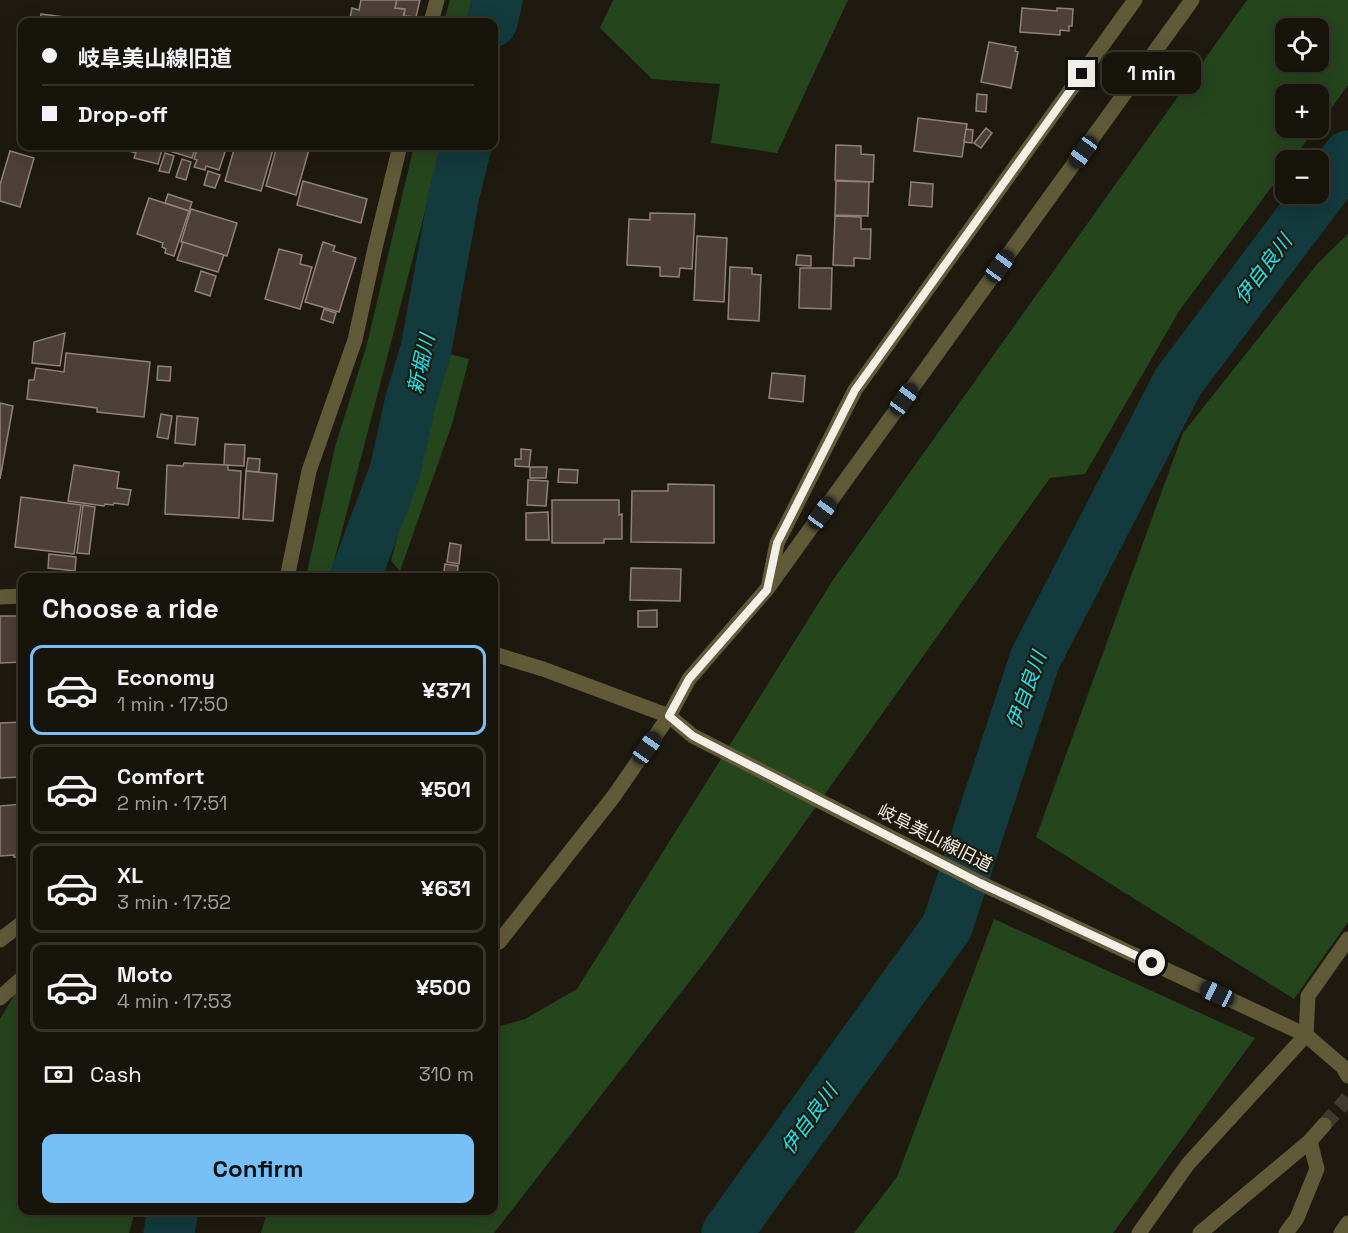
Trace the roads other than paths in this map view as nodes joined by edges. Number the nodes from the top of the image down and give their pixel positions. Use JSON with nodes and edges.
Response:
{"nodes":[{"id":1,"x":437,"y":0,"type":"edge"},
{"id":2,"x":1135,"y":0,"type":"edge"},
{"id":3,"x":1192,"y":0,"type":"edge"},
{"id":4,"x":432,"y":18,"type":"edge"},
{"id":5,"x":399,"y":150,"type":"edge"},
{"id":6,"x":287,"y":573,"type":"edge"},
{"id":7,"x":767,"y":590,"type":"junction"},
{"id":8,"x":18,"y":596,"type":"edge"},
{"id":9,"x":0,"y":597,"type":"edge"},
{"id":10,"x":498,"y":655,"type":"edge"},
{"id":11,"x":669,"y":716,"type":"junction"},
{"id":12,"x":18,"y":926,"type":"edge"},
{"id":13,"x":1348,"y":939,"type":"edge"},
{"id":14,"x":0,"y":940,"type":"edge"},
{"id":15,"x":498,"y":942,"type":"edge"},
{"id":16,"x":18,"y":982,"type":"edge"},
{"id":17,"x":0,"y":998,"type":"edge"},
{"id":18,"x":1306,"y":1035,"type":"junction"},
{"id":19,"x":1348,"y":1076,"type":"edge"},
{"id":20,"x":1324,"y":1125,"type":"tunnel mouth"},
{"id":21,"x":1310,"y":1141,"type":"junction"},
{"id":22,"x":1348,"y":1223,"type":"edge"},
{"id":23,"x":1139,"y":1233,"type":"edge"},
{"id":24,"x":1200,"y":1233,"type":"edge"},
{"id":25,"x":1286,"y":1233,"type":"edge"},
{"id":26,"x":1341,"y":1233,"type":"edge"}],
"edges":[{"from":1,"to":4,"type":"street"},
{"from":2,"to":7,"type":"street"},
{"from":3,"to":7,"type":"street"},
{"from":5,"to":6,"type":"street"},
{"from":7,"to":11,"type":"street"},
{"from":8,"to":9,"type":"street"},
{"from":10,"to":11,"type":"street","name":"岐阜美山線旧道"},
{"from":11,"to":15,"type":"street"},
{"from":11,"to":18,"type":"street","name":"岐阜美山線旧道"},
{"from":12,"to":14,"type":"street"},
{"from":13,"to":18,"type":"street"},
{"from":16,"to":17,"type":"street"},
{"from":18,"to":19,"type":"street","name":"岐阜美山線旧道"},
{"from":18,"to":23,"type":"street"},
{"from":20,"to":21,"type":"street"},
{"from":21,"to":24,"type":"street"},
{"from":21,"to":25,"type":"street"},
{"from":22,"to":26,"type":"street"}]}
